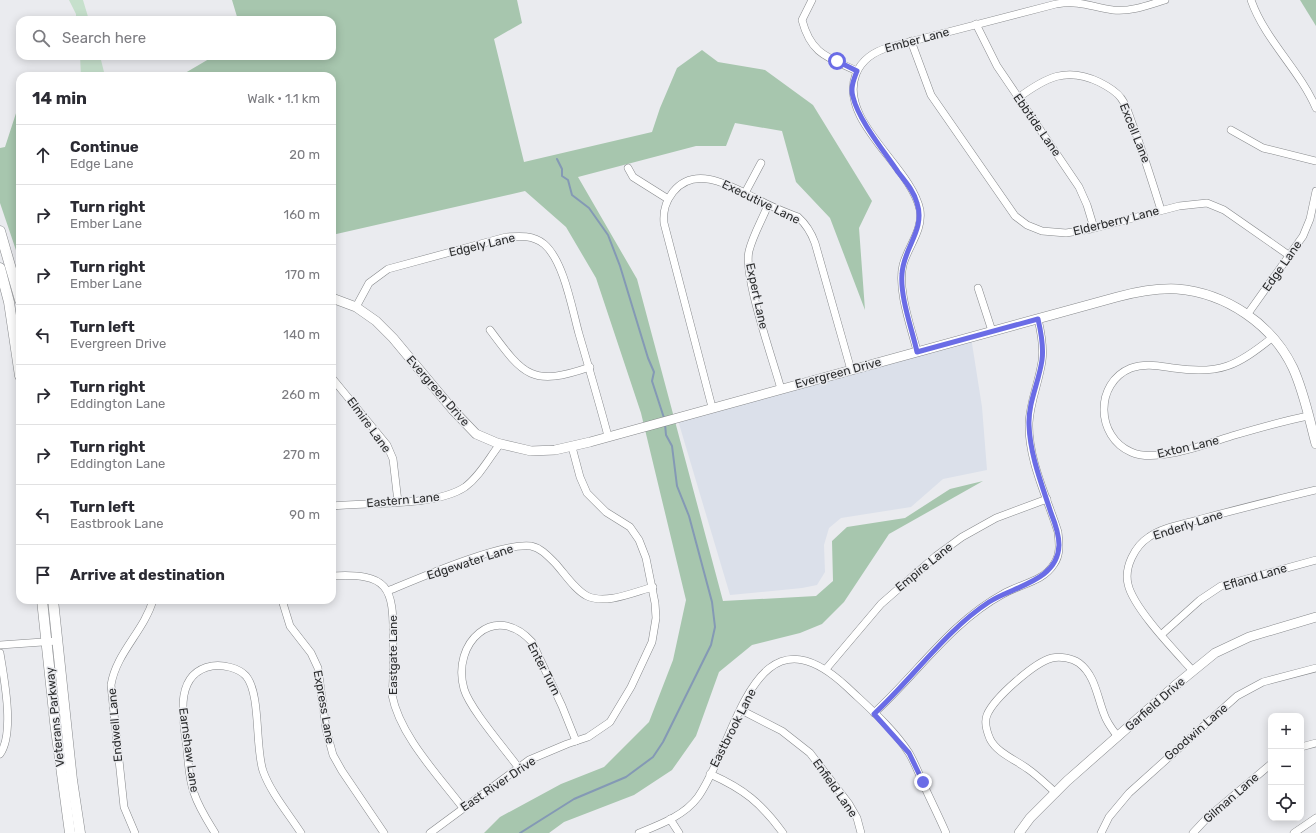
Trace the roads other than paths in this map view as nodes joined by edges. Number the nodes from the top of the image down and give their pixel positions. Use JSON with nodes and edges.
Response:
{"nodes":[{"id":1,"x":812,"y":0,"type":"edge"},
{"id":2,"x":1165,"y":0,"type":"edge"},
{"id":3,"x":1251,"y":0,"type":"edge"},
{"id":4,"x":976,"y":24,"type":"junction"},
{"id":5,"x":911,"y":41,"type":"junction"},
{"id":6,"x":857,"y":71,"type":"junction"},
{"id":7,"x":1018,"y":98,"type":"junction"},
{"id":8,"x":1316,"y":108,"type":"edge"},
{"id":9,"x":1231,"y":130,"type":"dead end"},
{"id":10,"x":1316,"y":161,"type":"edge"},
{"id":11,"x":761,"y":164,"type":"dead end"},
{"id":12,"x":628,"y":168,"type":"dead end"},
{"id":13,"x":1316,"y":191,"type":"edge"},
{"id":14,"x":745,"y":193,"type":"junction"},
{"id":15,"x":668,"y":199,"type":"junction"},
{"id":16,"x":768,"y":205,"type":"junction"},
{"id":17,"x":1161,"y":210,"type":"junction"},
{"id":18,"x":1094,"y":228,"type":"junction"},
{"id":19,"x":0,"y":231,"type":"edge"},
{"id":20,"x":1290,"y":256,"type":"junction"},
{"id":21,"x":0,"y":268,"type":"edge"},
{"id":22,"x":16,"y":286,"type":"edge"},
{"id":23,"x":978,"y":288,"type":"dead end"},
{"id":24,"x":336,"y":300,"type":"edge"},
{"id":25,"x":356,"y":307,"type":"junction"},
{"id":26,"x":1247,"y":315,"type":"junction"},
{"id":27,"x":1038,"y":319,"type":"junction"},
{"id":28,"x":490,"y":330,"type":"dead end"},
{"id":29,"x":992,"y":331,"type":"junction"},
{"id":30,"x":1273,"y":337,"type":"junction"},
{"id":31,"x":16,"y":341,"type":"edge"},
{"id":32,"x":917,"y":352,"type":"junction"},
{"id":33,"x":590,"y":367,"type":"junction"},
{"id":34,"x":851,"y":370,"type":"junction"},
{"id":35,"x":336,"y":383,"type":"edge"},
{"id":36,"x":781,"y":388,"type":"junction"},
{"id":37,"x":712,"y":407,"type":"junction"},
{"id":38,"x":1308,"y":416,"type":"junction"},
{"id":39,"x":608,"y":436,"type":"junction"},
{"id":40,"x":500,"y":444,"type":"junction"},
{"id":41,"x":1316,"y":444,"type":"edge"},
{"id":42,"x":572,"y":446,"type":"junction"},
{"id":43,"x":1316,"y":490,"type":"edge"},
{"id":44,"x":1047,"y":499,"type":"junction"},
{"id":45,"x":398,"y":502,"type":"junction"},
{"id":46,"x":336,"y":506,"type":"edge"},
{"id":47,"x":1316,"y":560,"type":"edge"},
{"id":48,"x":336,"y":576,"type":"edge"},
{"id":49,"x":653,"y":587,"type":"junction"},
{"id":50,"x":388,"y":590,"type":"junction"},
{"id":51,"x":43,"y":604,"type":"edge"},
{"id":52,"x":53,"y":604,"type":"edge"},
{"id":53,"x":152,"y":604,"type":"edge"},
{"id":54,"x":283,"y":604,"type":"edge"},
{"id":55,"x":1316,"y":617,"type":"edge"},
{"id":56,"x":1162,"y":634,"type":"junction"},
{"id":57,"x":52,"y":642,"type":"junction"},
{"id":58,"x":0,"y":645,"type":"edge"},
{"id":59,"x":0,"y":652,"type":"edge"},
{"id":60,"x":1316,"y":668,"type":"edge"},
{"id":61,"x":826,"y":669,"type":"junction"},
{"id":62,"x":1193,"y":671,"type":"junction"},
{"id":63,"x":741,"y":710,"type":"junction"},
{"id":64,"x":874,"y":714,"type":"junction"},
{"id":65,"x":1118,"y":737,"type":"junction"},
{"id":66,"x":576,"y":741,"type":"junction"},
{"id":67,"x":1316,"y":743,"type":"edge"},
{"id":68,"x":1304,"y":746,"type":"edge"},
{"id":69,"x":0,"y":754,"type":"edge"},
{"id":70,"x":518,"y":767,"type":"junction"},
{"id":71,"x":1268,"y":767,"type":"edge"},
{"id":72,"x":710,"y":774,"type":"junction"},
{"id":73,"x":1056,"y":793,"type":"junction"},
{"id":74,"x":463,"y":808,"type":"junction"},
{"id":75,"x":1316,"y":818,"type":"edge"},
{"id":76,"x":670,"y":819,"type":"junction"},
{"id":77,"x":70,"y":833,"type":"edge"},
{"id":78,"x":80,"y":833,"type":"edge"},
{"id":79,"x":135,"y":833,"type":"edge"},
{"id":80,"x":216,"y":833,"type":"edge"},
{"id":81,"x":301,"y":833,"type":"edge"},
{"id":82,"x":384,"y":833,"type":"edge"},
{"id":83,"x":430,"y":833,"type":"edge"},
{"id":84,"x":639,"y":833,"type":"edge"},
{"id":85,"x":679,"y":833,"type":"edge"},
{"id":86,"x":783,"y":833,"type":"edge"},
{"id":87,"x":861,"y":833,"type":"edge"},
{"id":88,"x":946,"y":833,"type":"edge"},
{"id":89,"x":1019,"y":833,"type":"edge"},
{"id":90,"x":1101,"y":833,"type":"edge"},
{"id":91,"x":1192,"y":833,"type":"edge"},
{"id":92,"x":1294,"y":833,"type":"edge"}],
"edges":[{"from":1,"to":6,"type":"street"},
{"from":2,"to":4,"type":"street","name":"Ember Lane"},
{"from":3,"to":8,"type":"street"},
{"from":4,"to":5,"type":"street","name":"Ember Lane"},
{"from":4,"to":7,"type":"street","name":"Ebbtide Lane"},
{"from":5,"to":6,"type":"street","name":"Ember Lane"},
{"from":5,"to":18,"type":"street","name":"Elderberry Lane"},
{"from":6,"to":32,"type":"street","name":"Ember Lane"},
{"from":7,"to":17,"type":"street","name":"Excell Lane"},
{"from":7,"to":18,"type":"street","name":"Ebbtide Lane"},
{"from":9,"to":10,"type":"street"},
{"from":11,"to":14,"type":"street"},
{"from":12,"to":15,"type":"street"},
{"from":13,"to":20,"type":"street","name":"Edge Lane"},
{"from":14,"to":15,"type":"street","name":"Executive Lane"},
{"from":14,"to":16,"type":"street","name":"Executive Lane"},
{"from":15,"to":37,"type":"street","name":"Executive Lane"},
{"from":16,"to":34,"type":"street","name":"Executive Lane"},
{"from":16,"to":36,"type":"street","name":"Expert Lane"},
{"from":17,"to":18,"type":"street","name":"Elderberry Lane"},
{"from":17,"to":20,"type":"street","name":"Elderberry Lane"},
{"from":19,"to":22,"type":"main road"},
{"from":20,"to":26,"type":"street","name":"Edge Lane"},
{"from":21,"to":31,"type":"main road"},
{"from":23,"to":29,"type":"street"},
{"from":24,"to":25,"type":"street","name":"Evergreen Drive"},
{"from":25,"to":33,"type":"street","name":"Edgely Lane"},
{"from":25,"to":40,"type":"street","name":"Evergreen Drive"},
{"from":26,"to":27,"type":"street","name":"Evergreen Drive"},
{"from":26,"to":30,"type":"street","name":"Evergreen Drive"},
{"from":27,"to":29,"type":"street","name":"Evergreen Drive"},
{"from":27,"to":44,"type":"street"},
{"from":28,"to":33,"type":"street"},
{"from":29,"to":32,"type":"street","name":"Evergreen Drive"},
{"from":30,"to":38,"type":"street","name":"Evergreen Drive"},
{"from":30,"to":38,"type":"street","name":"Exton Lane"},
{"from":32,"to":34,"type":"street","name":"Evergreen Drive"},
{"from":33,"to":39,"type":"street","name":"Edgely Lane"},
{"from":34,"to":36,"type":"street","name":"Evergreen Drive"},
{"from":35,"to":45,"type":"street","name":"Elmire Lane"},
{"from":36,"to":37,"type":"street","name":"Evergreen Drive"},
{"from":37,"to":39,"type":"street","name":"Evergreen Drive"},
{"from":38,"to":41,"type":"street","name":"Evergreen Drive"},
{"from":39,"to":42,"type":"street","name":"Evergreen Drive"},
{"from":40,"to":42,"type":"street","name":"Evergreen Drive"},
{"from":40,"to":45,"type":"street","name":"Eastern Lane"},
{"from":42,"to":49,"type":"street","name":"East River Drive"},
{"from":43,"to":56,"type":"street","name":"Enderly Lane"},
{"from":44,"to":61,"type":"street","name":"Empire Lane"},
{"from":44,"to":64,"type":"street"},
{"from":45,"to":46,"type":"street","name":"Eastern Lane"},
{"from":47,"to":56,"type":"street","name":"Efland Lane"},
{"from":48,"to":50,"type":"street"},
{"from":49,"to":50,"type":"street","name":"Edgewater Lane"},
{"from":49,"to":66,"type":"street","name":"East River Drive"},
{"from":50,"to":74,"type":"street","name":"Eastgate Lane"},
{"from":51,"to":57,"type":"main road","name":"Veterans Parkway"},
{"from":52,"to":57,"type":"main road","name":"Veterans Parkway"},
{"from":53,"to":79,"type":"street","name":"Endwell Lane"},
{"from":54,"to":82,"type":"street","name":"Express Lane"},
{"from":55,"to":62,"type":"street","name":"Garfield Drive"},
{"from":56,"to":62,"type":"street","name":"Enderly Lane"},
{"from":57,"to":58,"type":"street"},
{"from":57,"to":77,"type":"main road","name":"Veterans Parkway"},
{"from":57,"to":78,"type":"main road","name":"Veterans Parkway"},
{"from":59,"to":69,"type":"street"},
{"from":60,"to":90,"type":"street","name":"Goodwin Lane"},
{"from":61,"to":63,"type":"street","name":"Eastbrook Lane"},
{"from":61,"to":64,"type":"street","name":"Eastbrook Lane"},
{"from":62,"to":65,"type":"street","name":"Garfield Drive"},
{"from":63,"to":72,"type":"street","name":"Eastbrook Lane"},
{"from":63,"to":87,"type":"street","name":"Enfield Lane"},
{"from":64,"to":88,"type":"street","name":"Eastbrook Lane"},
{"from":65,"to":73,"type":"street","name":"Garfield Drive"},
{"from":65,"to":73,"type":"street"},
{"from":66,"to":70,"type":"street","name":"East River Drive"},
{"from":66,"to":70,"type":"street","name":"Enter Turn"},
{"from":67,"to":68,"type":"street"},
{"from":70,"to":74,"type":"street","name":"East River Drive"},
{"from":71,"to":91,"type":"street","name":"Gilman Lane"},
{"from":72,"to":76,"type":"street","name":"Eastbrook Lane"},
{"from":72,"to":86,"type":"street"},
{"from":73,"to":89,"type":"street","name":"Garfield Drive"},
{"from":74,"to":83,"type":"street","name":"East River Drive"},
{"from":75,"to":92,"type":"street"},
{"from":76,"to":84,"type":"street","name":"Eastbrook Lane"},
{"from":76,"to":85,"type":"street"},
{"from":80,"to":81,"type":"street","name":"Earnshaw Lane"}]}
